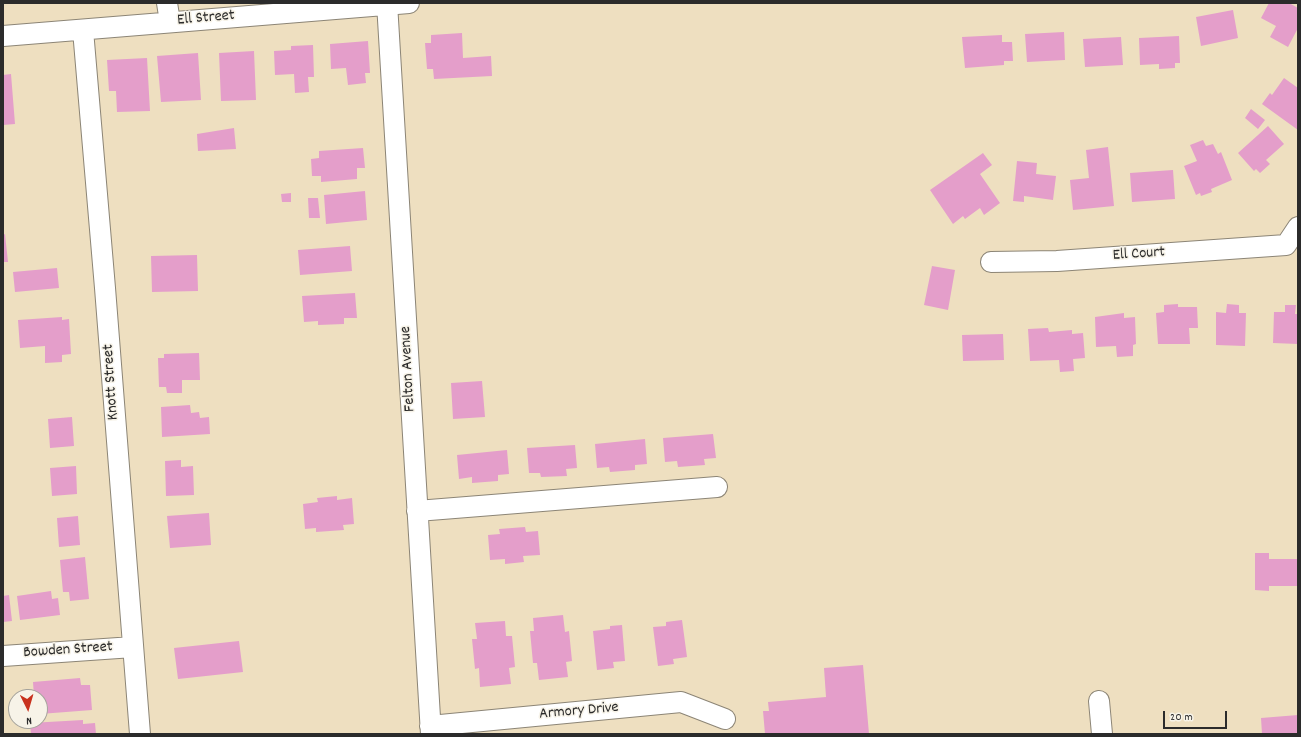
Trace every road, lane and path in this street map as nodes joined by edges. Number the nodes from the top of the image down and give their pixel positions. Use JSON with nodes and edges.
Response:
{"nodes":[{"id":1,"x":168,"y":3,"type":"edge"},
{"id":2,"x":409,"y":3,"type":"edge"},
{"id":3,"x":387,"y":4,"type":"edge"},
{"id":4,"x":170,"y":22,"type":"junction"},
{"id":5,"x":83,"y":30,"type":"junction"},
{"id":6,"x":3,"y":36,"type":"edge"},
{"id":7,"x":1298,"y":227,"type":"edge"},
{"id":8,"x":1292,"y":246,"type":"edge"},
{"id":9,"x":991,"y":262,"type":"dead end"},
{"id":10,"x":717,"y":487,"type":"dead end"},
{"id":11,"x":417,"y":511,"type":"junction"},
{"id":12,"x":133,"y":647,"type":"junction"},
{"id":13,"x":3,"y":656,"type":"edge"},
{"id":14,"x":1099,"y":701,"type":"dead end"},
{"id":15,"x":725,"y":719,"type":"dead end"},
{"id":16,"x":430,"y":730,"type":"edge"},
{"id":17,"x":140,"y":734,"type":"edge"},
{"id":18,"x":1102,"y":734,"type":"edge"}],
"edges":[{"from":1,"to":4,"type":"street"},
{"from":2,"to":3,"type":"street","name":"Ell Street"},
{"from":3,"to":4,"type":"street","name":"Ell Street"},
{"from":3,"to":11,"type":"street","name":"Felton Avenue"},
{"from":4,"to":5,"type":"street","name":"Ell Street"},
{"from":5,"to":6,"type":"street","name":"Ell Street"},
{"from":5,"to":12,"type":"street","name":"Knott Street"},
{"from":7,"to":8,"type":"street","name":"Ell Court"},
{"from":8,"to":9,"type":"street","name":"Ell Court"},
{"from":10,"to":11,"type":"street"},
{"from":11,"to":16,"type":"street","name":"Felton Avenue"},
{"from":12,"to":13,"type":"street","name":"Bowden Street"},
{"from":12,"to":17,"type":"street","name":"Knott Street"},
{"from":14,"to":18,"type":"street"},
{"from":15,"to":16,"type":"street","name":"Armory Drive"}]}
